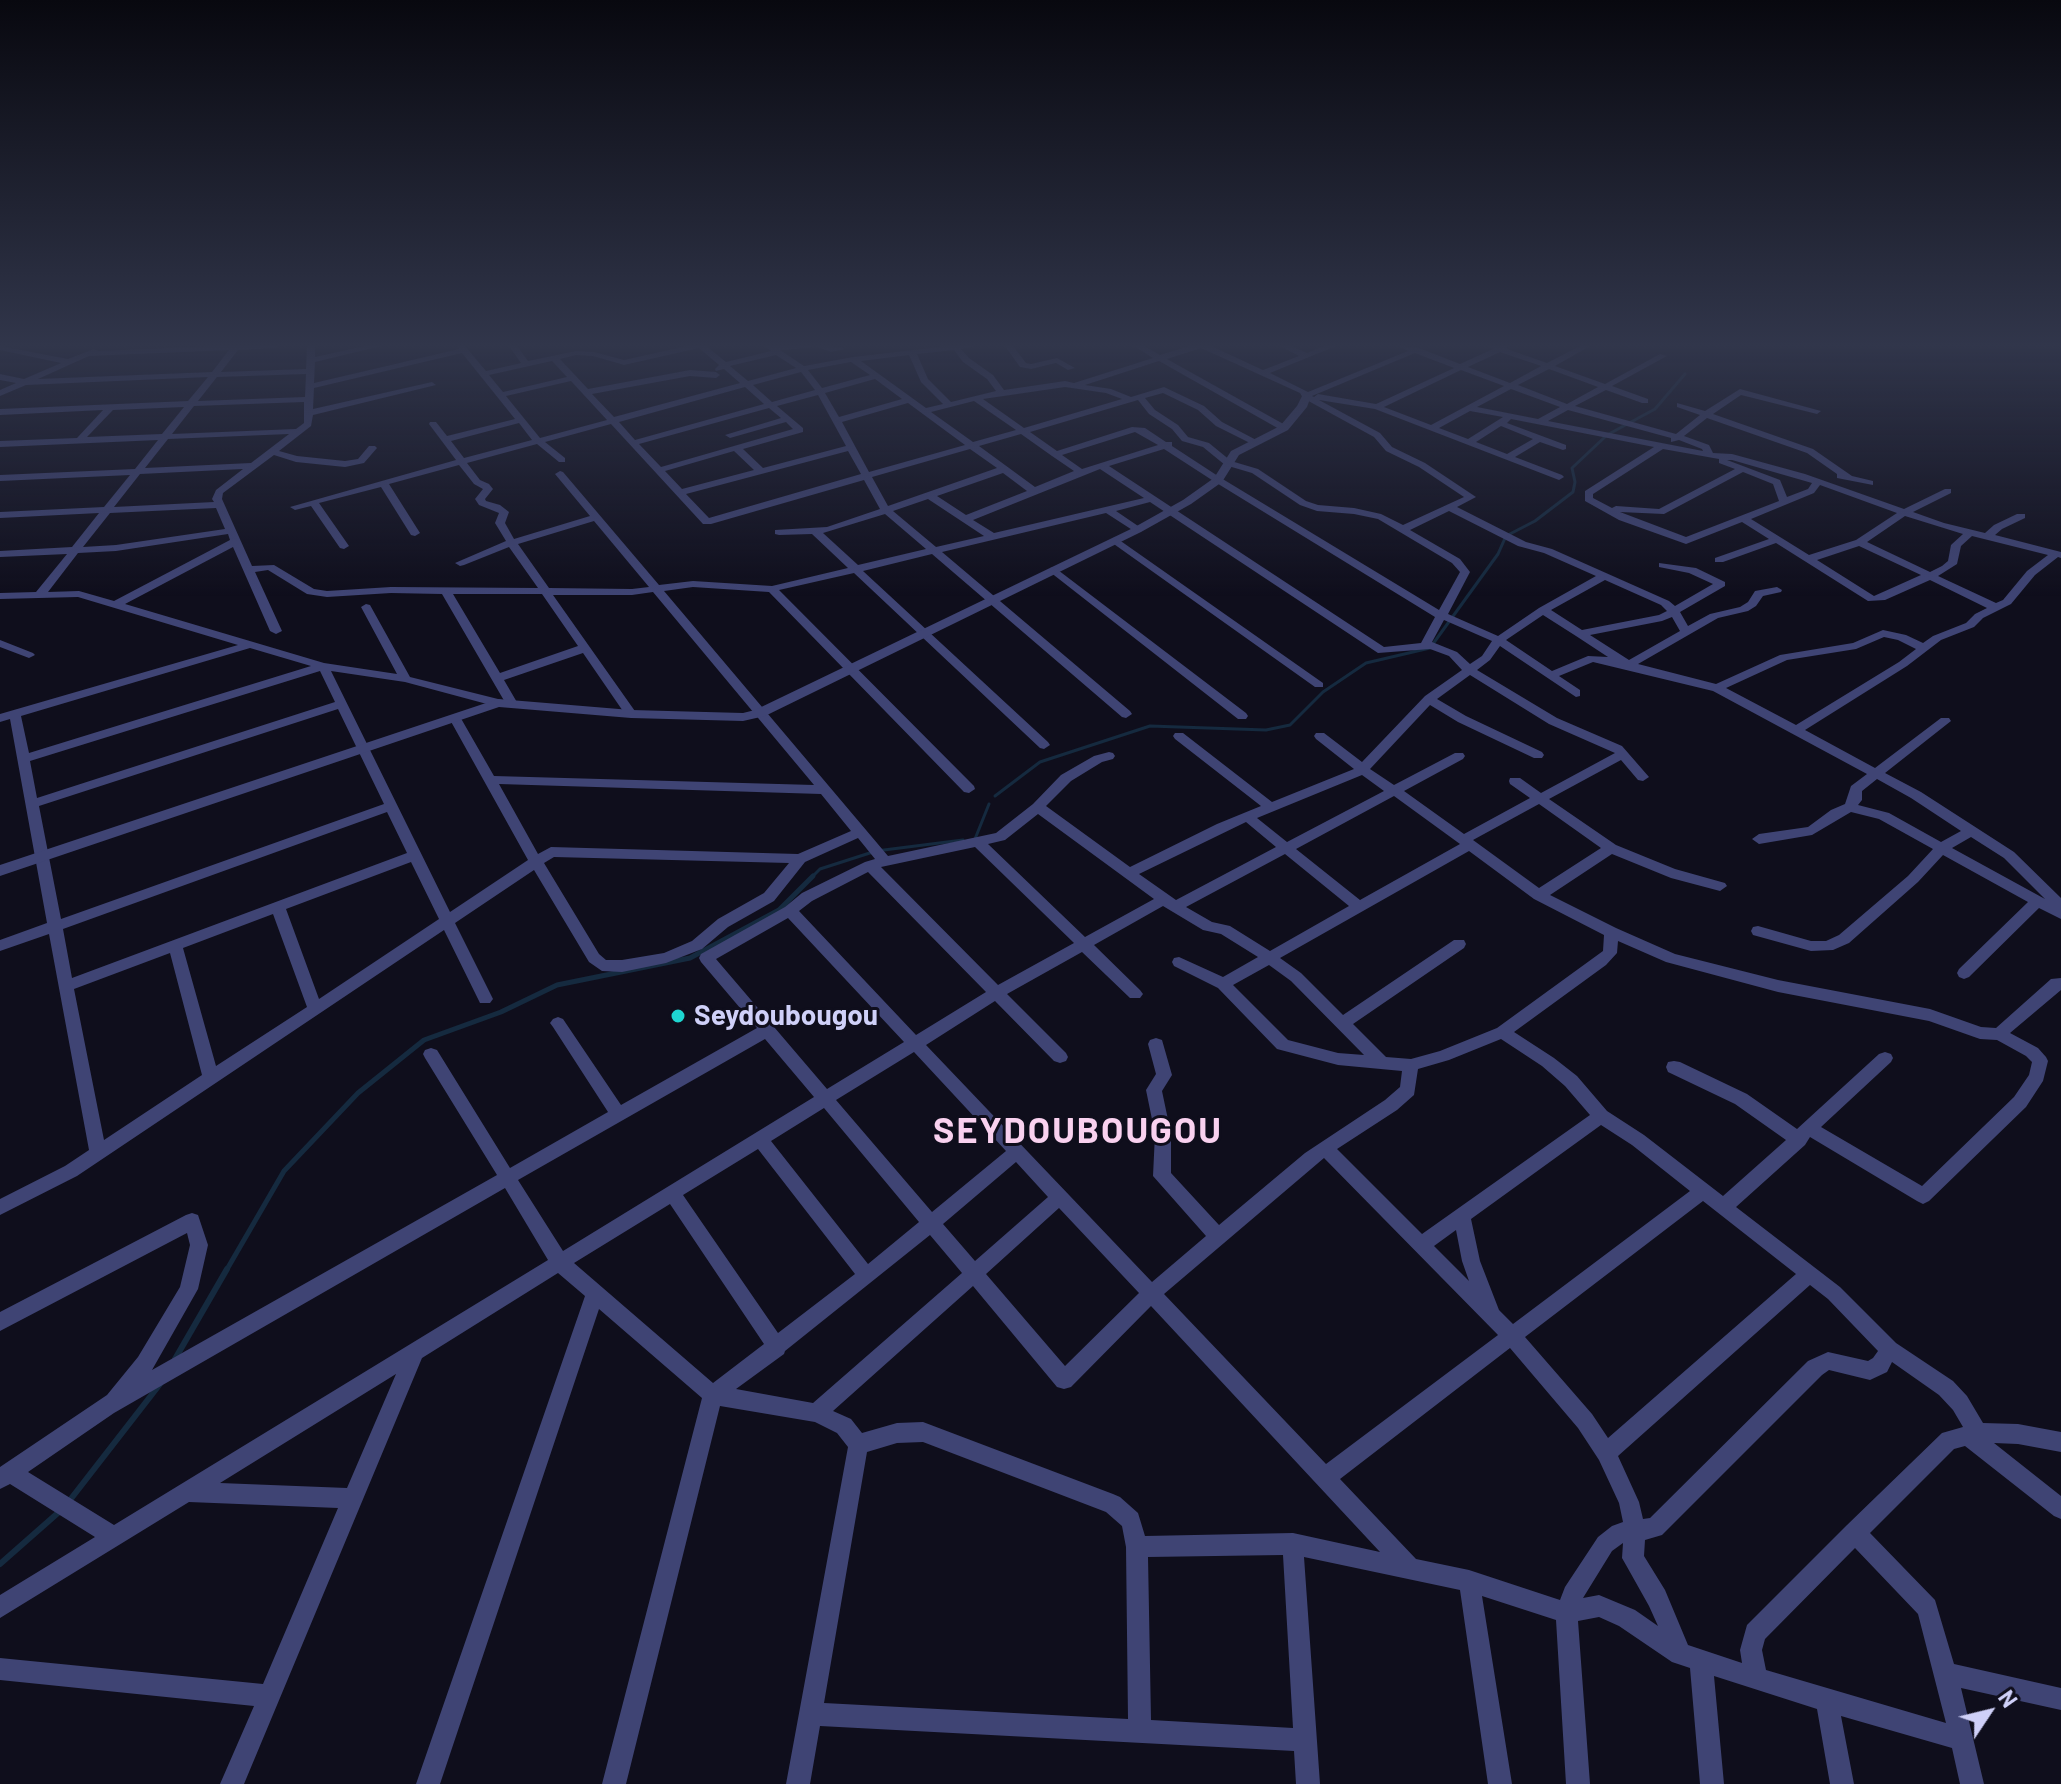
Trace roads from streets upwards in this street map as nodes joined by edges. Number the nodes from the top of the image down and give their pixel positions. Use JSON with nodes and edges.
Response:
{"nodes":[{"id":1,"x":90,"y":429,"type":"edge"},
{"id":2,"x":170,"y":429,"type":"edge"},
{"id":3,"x":299,"y":429,"type":"edge"},
{"id":4,"x":437,"y":429,"type":"edge"},
{"id":5,"x":485,"y":429,"type":"edge"},
{"id":6,"x":528,"y":429,"type":"edge"},
{"id":7,"x":580,"y":429,"type":"edge"},
{"id":8,"x":621,"y":429,"type":"edge"},
{"id":9,"x":683,"y":429,"type":"edge"},
{"id":10,"x":750,"y":429,"type":"edge"},
{"id":11,"x":799,"y":429,"type":"edge"},
{"id":12,"x":840,"y":429,"type":"edge"},
{"id":13,"x":949,"y":429,"type":"edge"},
{"id":14,"x":1021,"y":429,"type":"joint"},
{"id":15,"x":1134,"y":429,"type":"edge"},
{"id":16,"x":1137,"y":429,"type":"edge"},
{"id":17,"x":1177,"y":429,"type":"edge"},
{"id":18,"x":1230,"y":429,"type":"edge"},
{"id":19,"x":1282,"y":429,"type":"edge"},
{"id":20,"x":1368,"y":429,"type":"edge"},
{"id":21,"x":1434,"y":429,"type":"edge"},
{"id":22,"x":1490,"y":429,"type":"edge"},
{"id":23,"x":1517,"y":429,"type":"edge"},
{"id":24,"x":1575,"y":429,"type":"edge"},
{"id":25,"x":1650,"y":429,"type":"edge"},
{"id":26,"x":1687,"y":429,"type":"edge"},
{"id":27,"x":1749,"y":429,"type":"edge"},
{"id":28,"x":296,"y":431,"type":"junction"},
{"id":29,"x":730,"y":435,"type":"dead end"},
{"id":30,"x":165,"y":436,"type":"junction"},
{"id":31,"x":1678,"y":437,"type":"junction"},
{"id":32,"x":1540,"y":438,"type":"junction"},
{"id":33,"x":1185,"y":439,"type":"junction"},
{"id":34,"x":444,"y":440,"type":"junction"},
{"id":35,"x":537,"y":440,"type":"junction"},
{"id":36,"x":79,"y":441,"type":"junction"},
{"id":37,"x":1469,"y":442,"type":"junction"},
{"id":38,"x":633,"y":443,"type":"junction"},
{"id":39,"x":1257,"y":443,"type":"junction"},
{"id":40,"x":0,"y":444,"type":"edge"},
{"id":41,"x":970,"y":445,"type":"junction"},
{"id":42,"x":1163,"y":445,"type":"junction"},
{"id":43,"x":851,"y":447,"type":"junction"},
{"id":44,"x":1563,"y":447,"type":"dead end"},
{"id":45,"x":1663,"y":447,"type":"junction"},
{"id":46,"x":372,"y":448,"type":"dead end"},
{"id":47,"x":736,"y":448,"type":"junction"},
{"id":48,"x":271,"y":451,"type":"junction"},
{"id":49,"x":1055,"y":454,"type":"junction"},
{"id":50,"x":1710,"y":456,"type":"junction"},
{"id":51,"x":1508,"y":457,"type":"junction"},
{"id":52,"x":562,"y":460,"type":"dead end"},
{"id":53,"x":462,"y":463,"type":"junction"},
{"id":54,"x":1228,"y":463,"type":"junction"},
{"id":55,"x":252,"y":466,"type":"junction"},
{"id":56,"x":1102,"y":466,"type":"junction"},
{"id":57,"x":1004,"y":469,"type":"junction"},
{"id":58,"x":659,"y":470,"type":"junction"},
{"id":59,"x":1741,"y":470,"type":"junction"},
{"id":60,"x":137,"y":471,"type":"junction"},
{"id":61,"x":761,"y":471,"type":"junction"},
{"id":62,"x":1081,"y":472,"type":"junction"},
{"id":63,"x":560,"y":474,"type":"dead end"},
{"id":64,"x":868,"y":475,"type":"junction"},
{"id":65,"x":1802,"y":476,"type":"junction"},
{"id":66,"x":1847,"y":476,"type":"junction"},
{"id":67,"x":1559,"y":477,"type":"dead end"},
{"id":68,"x":0,"y":478,"type":"edge"},
{"id":69,"x":1218,"y":480,"type":"junction"},
{"id":70,"x":1817,"y":482,"type":"junction"},
{"id":71,"x":1870,"y":483,"type":"dead end"},
{"id":72,"x":384,"y":484,"type":"junction"},
{"id":73,"x":1034,"y":491,"type":"junction"},
{"id":74,"x":1948,"y":491,"type":"dead end"},
{"id":75,"x":680,"y":493,"type":"junction"},
{"id":76,"x":928,"y":494,"type":"junction"},
{"id":77,"x":1152,"y":499,"type":"junction"},
{"id":78,"x":313,"y":502,"type":"junction"},
{"id":79,"x":1784,"y":502,"type":"junction"},
{"id":80,"x":219,"y":505,"type":"junction"},
{"id":81,"x":295,"y":507,"type":"dead end"},
{"id":82,"x":1450,"y":508,"type":"junction"},
{"id":83,"x":885,"y":509,"type":"junction"},
{"id":84,"x":1107,"y":509,"type":"junction"},
{"id":85,"x":106,"y":511,"type":"junction"},
{"id":86,"x":1170,"y":511,"type":"junction"},
{"id":87,"x":1608,"y":511,"type":"junction"},
{"id":88,"x":1903,"y":513,"type":"junction"},
{"id":89,"x":0,"y":515,"type":"edge"},
{"id":90,"x":2021,"y":516,"type":"dead end"},
{"id":91,"x":596,"y":517,"type":"junction"},
{"id":92,"x":1743,"y":518,"type":"junction"},
{"id":93,"x":966,"y":519,"type":"junction"},
{"id":94,"x":1403,"y":529,"type":"junction"},
{"id":95,"x":1137,"y":530,"type":"junction"},
{"id":96,"x":779,"y":532,"type":"dead end"},
{"id":97,"x":415,"y":533,"type":"dead end"},
{"id":98,"x":817,"y":533,"type":"junction"},
{"id":99,"x":1970,"y":533,"type":"junction"},
{"id":100,"x":233,"y":536,"type":"junction"},
{"id":101,"x":1988,"y":536,"type":"junction"},
{"id":102,"x":992,"y":537,"type":"junction"},
{"id":103,"x":1777,"y":539,"type":"junction"},
{"id":104,"x":1115,"y":540,"type":"junction"},
{"id":105,"x":513,"y":542,"type":"junction"},
{"id":106,"x":1860,"y":542,"type":"junction"},
{"id":107,"x":344,"y":546,"type":"dead end"},
{"id":108,"x":75,"y":550,"type":"junction"},
{"id":109,"x":934,"y":551,"type":"junction"},
{"id":110,"x":0,"y":554,"type":"edge"},
{"id":111,"x":2059,"y":554,"type":"edge"},
{"id":112,"x":1808,"y":559,"type":"junction"},
{"id":113,"x":1719,"y":560,"type":"dead end"},
{"id":114,"x":460,"y":563,"type":"dead end"},
{"id":115,"x":1663,"y":565,"type":"dead end"},
{"id":116,"x":856,"y":569,"type":"junction"},
{"id":117,"x":249,"y":570,"type":"junction"},
{"id":118,"x":1054,"y":570,"type":"junction"},
{"id":119,"x":1928,"y":574,"type":"junction"},
{"id":120,"x":1605,"y":576,"type":"junction"},
{"id":121,"x":657,"y":589,"type":"junction"},
{"id":122,"x":772,"y":589,"type":"junction"},
{"id":123,"x":1777,"y":590,"type":"dead end"},
{"id":124,"x":446,"y":591,"type":"junction"},
{"id":125,"x":547,"y":592,"type":"junction"},
{"id":126,"x":40,"y":594,"type":"junction"},
{"id":127,"x":0,"y":596,"type":"edge"},
{"id":128,"x":992,"y":600,"type":"junction"},
{"id":129,"x":115,"y":605,"type":"junction"},
{"id":130,"x":366,"y":607,"type":"dead end"},
{"id":131,"x":1995,"y":607,"type":"junction"},
{"id":132,"x":1543,"y":610,"type":"junction"},
{"id":133,"x":1675,"y":612,"type":"junction"},
{"id":134,"x":1441,"y":614,"type":"junction"},
{"id":135,"x":276,"y":631,"type":"dead end"},
{"id":136,"x":1686,"y":632,"type":"junction"},
{"id":137,"x":925,"y":633,"type":"junction"},
{"id":138,"x":1580,"y":634,"type":"junction"},
{"id":139,"x":1499,"y":640,"type":"junction"},
{"id":140,"x":0,"y":643,"type":"edge"},
{"id":141,"x":250,"y":644,"type":"junction"},
{"id":142,"x":1425,"y":645,"type":"junction"},
{"id":143,"x":585,"y":648,"type":"junction"},
{"id":144,"x":1923,"y":648,"type":"junction"},
{"id":145,"x":29,"y":655,"type":"dead end"},
{"id":146,"x":1629,"y":665,"type":"junction"},
{"id":147,"x":323,"y":666,"type":"junction"},
{"id":148,"x":851,"y":669,"type":"junction"},
{"id":149,"x":1468,"y":669,"type":"junction"},
{"id":150,"x":1552,"y":675,"type":"junction"},
{"id":151,"x":497,"y":678,"type":"junction"},
{"id":152,"x":405,"y":679,"type":"junction"},
{"id":153,"x":1319,"y":685,"type":"dead end"},
{"id":154,"x":1717,"y":688,"type":"junction"},
{"id":155,"x":1576,"y":693,"type":"dead end"},
{"id":156,"x":1429,"y":699,"type":"junction"},
{"id":157,"x":505,"y":703,"type":"junction"},
{"id":158,"x":342,"y":704,"type":"junction"},
{"id":159,"x":760,"y":713,"type":"junction"},
{"id":160,"x":631,"y":714,"type":"junction"},
{"id":161,"x":1126,"y":714,"type":"dead end"},
{"id":162,"x":8,"y":716,"type":"edge"},
{"id":163,"x":1242,"y":716,"type":"dead end"},
{"id":164,"x":455,"y":718,"type":"junction"},
{"id":165,"x":1945,"y":721,"type":"dead end"},
{"id":166,"x":1798,"y":729,"type":"junction"},
{"id":167,"x":1179,"y":736,"type":"dead end"},
{"id":168,"x":1320,"y":736,"type":"dead end"},
{"id":169,"x":1044,"y":745,"type":"dead end"},
{"id":170,"x":363,"y":748,"type":"junction"},
{"id":171,"x":1622,"y":754,"type":"junction"},
{"id":172,"x":1538,"y":755,"type":"dead end"},
{"id":173,"x":1109,"y":756,"type":"dead end"},
{"id":174,"x":1459,"y":756,"type":"dead end"},
{"id":175,"x":24,"y":759,"type":"junction"},
{"id":176,"x":1362,"y":770,"type":"junction"},
{"id":177,"x":1876,"y":773,"type":"junction"},
{"id":178,"x":1643,"y":777,"type":"dead end"},
{"id":179,"x":491,"y":780,"type":"junction"},
{"id":180,"x":1515,"y":781,"type":"dead end"},
{"id":181,"x":969,"y":789,"type":"dead end"},
{"id":182,"x":825,"y":790,"type":"junction"},
{"id":183,"x":1394,"y":791,"type":"junction"},
{"id":184,"x":1540,"y":799,"type":"junction"},
{"id":185,"x":32,"y":804,"type":"junction"},
{"id":186,"x":391,"y":806,"type":"junction"},
{"id":187,"x":1038,"y":807,"type":"junction"},
{"id":188,"x":1271,"y":807,"type":"junction"},
{"id":189,"x":1850,"y":807,"type":"junction"},
{"id":190,"x":1248,"y":817,"type":"junction"},
{"id":191,"x":1971,"y":831,"type":"junction"},
{"id":192,"x":860,"y":832,"type":"junction"},
{"id":193,"x":1759,"y":839,"type":"dead end"},
{"id":194,"x":978,"y":842,"type":"junction"},
{"id":195,"x":1466,"y":843,"type":"junction"},
{"id":196,"x":1287,"y":848,"type":"junction"},
{"id":197,"x":1611,"y":848,"type":"junction"},
{"id":198,"x":1941,"y":848,"type":"junction"},
{"id":199,"x":415,"y":855,"type":"junction"},
{"id":200,"x":42,"y":857,"type":"junction"},
{"id":201,"x":800,"y":859,"type":"junction"},
{"id":202,"x":536,"y":862,"type":"junction"},
{"id":203,"x":877,"y":863,"type":"junction"},
{"id":204,"x":0,"y":871,"type":"edge"},
{"id":205,"x":1131,"y":872,"type":"junction"},
{"id":206,"x":1720,"y":886,"type":"dead end"},
{"id":207,"x":1539,"y":895,"type":"junction"},
{"id":208,"x":2038,"y":901,"type":"junction"},
{"id":209,"x":1170,"y":903,"type":"junction"},
{"id":210,"x":2061,"y":906,"type":"edge"},
{"id":211,"x":278,"y":907,"type":"junction"},
{"id":212,"x":1359,"y":907,"type":"junction"},
{"id":213,"x":790,"y":911,"type":"junction"},
{"id":214,"x":2061,"y":914,"type":"edge"},
{"id":215,"x":447,"y":921,"type":"junction"},
{"id":216,"x":55,"y":926,"type":"junction"},
{"id":217,"x":1758,"y":931,"type":"dead end"},
{"id":218,"x":1611,"y":932,"type":"junction"},
{"id":219,"x":1084,"y":944,"type":"junction"},
{"id":220,"x":1459,"y":944,"type":"dead end"},
{"id":221,"x":175,"y":945,"type":"junction"},
{"id":222,"x":0,"y":946,"type":"edge"},
{"id":223,"x":1269,"y":958,"type":"junction"},
{"id":224,"x":1179,"y":962,"type":"dead end"},
{"id":225,"x":1964,"y":973,"type":"dead end"},
{"id":226,"x":1223,"y":984,"type":"junction"},
{"id":227,"x":2061,"y":984,"type":"edge"},
{"id":228,"x":66,"y":986,"type":"junction"},
{"id":229,"x":997,"y":993,"type":"junction"},
{"id":230,"x":1135,"y":994,"type":"dead end"},
{"id":231,"x":485,"y":999,"type":"dead end"},
{"id":232,"x":315,"y":1009,"type":"junction"},
{"id":233,"x":558,"y":1023,"type":"dead end"},
{"id":234,"x":1343,"y":1023,"type":"junction"},
{"id":235,"x":767,"y":1030,"type":"junction"},
{"id":236,"x":1502,"y":1032,"type":"junction"},
{"id":237,"x":1999,"y":1034,"type":"junction"},
{"id":238,"x":915,"y":1043,"type":"junction"},
{"id":239,"x":1156,"y":1044,"type":"dead end"},
{"id":240,"x":431,"y":1054,"type":"dead end"},
{"id":241,"x":1060,"y":1057,"type":"dead end"},
{"id":242,"x":1885,"y":1058,"type":"dead end"},
{"id":243,"x":1383,"y":1064,"type":"junction"},
{"id":244,"x":1411,"y":1065,"type":"junction"},
{"id":245,"x":1674,"y":1067,"type":"dead end"},
{"id":246,"x":211,"y":1078,"type":"junction"},
{"id":247,"x":825,"y":1099,"type":"junction"},
{"id":248,"x":619,"y":1115,"type":"junction"},
{"id":249,"x":1601,"y":1116,"type":"junction"},
{"id":250,"x":1804,"y":1134,"type":"junction"},
{"id":251,"x":760,"y":1139,"type":"junction"},
{"id":252,"x":1325,"y":1148,"type":"junction"},
{"id":253,"x":1017,"y":1152,"type":"junction"},
{"id":254,"x":98,"y":1153,"type":"junction"},
{"id":255,"x":508,"y":1178,"type":"junction"},
{"id":256,"x":1703,"y":1191,"type":"junction"},
{"id":257,"x":672,"y":1193,"type":"junction"},
{"id":258,"x":1060,"y":1197,"type":"junction"},
{"id":259,"x":0,"y":1207,"type":"edge"},
{"id":260,"x":1724,"y":1207,"type":"junction"},
{"id":261,"x":1462,"y":1216,"type":"junction"},
{"id":262,"x":931,"y":1223,"type":"junction"},
{"id":263,"x":1218,"y":1236,"type":"junction"},
{"id":264,"x":1421,"y":1245,"type":"junction"},
{"id":265,"x":560,"y":1263,"type":"junction"},
{"id":266,"x":973,"y":1273,"type":"junction"},
{"id":267,"x":1809,"y":1274,"type":"junction"},
{"id":268,"x":867,"y":1276,"type":"junction"},
{"id":269,"x":595,"y":1294,"type":"junction"},
{"id":270,"x":1151,"y":1294,"type":"junction"},
{"id":271,"x":1492,"y":1316,"type":"junction"},
{"id":272,"x":0,"y":1322,"type":"edge"},
{"id":273,"x":1512,"y":1336,"type":"junction"},
{"id":274,"x":777,"y":1348,"type":"junction"},
{"id":275,"x":1889,"y":1349,"type":"junction"},
{"id":276,"x":414,"y":1352,"type":"junction"},
{"id":277,"x":713,"y":1395,"type":"junction"},
{"id":278,"x":107,"y":1406,"type":"junction"},
{"id":279,"x":816,"y":1413,"type":"junction"},
{"id":280,"x":1972,"y":1434,"type":"junction"},
{"id":281,"x":2061,"y":1442,"type":"edge"},
{"id":282,"x":858,"y":1444,"type":"junction"},
{"id":283,"x":1606,"y":1453,"type":"junction"},
{"id":284,"x":5,"y":1476,"type":"edge"},
{"id":285,"x":1324,"y":1478,"type":"junction"},
{"id":286,"x":188,"y":1492,"type":"junction"},
{"id":287,"x":353,"y":1498,"type":"junction"},
{"id":288,"x":2061,"y":1509,"type":"edge"},
{"id":289,"x":1635,"y":1530,"type":"junction"},
{"id":290,"x":1854,"y":1532,"type":"junction"},
{"id":291,"x":115,"y":1537,"type":"junction"},
{"id":292,"x":1293,"y":1544,"type":"junction"},
{"id":293,"x":1137,"y":1547,"type":"junction"},
{"id":294,"x":1408,"y":1566,"type":"junction"},
{"id":295,"x":1469,"y":1581,"type":"junction"},
{"id":296,"x":0,"y":1607,"type":"edge"},
{"id":297,"x":1566,"y":1613,"type":"junction"},
{"id":298,"x":1690,"y":1657,"type":"junction"},
{"id":299,"x":0,"y":1669,"type":"edge"},
{"id":300,"x":1946,"y":1673,"type":"junction"},
{"id":301,"x":1756,"y":1678,"type":"junction"},
{"id":302,"x":269,"y":1696,"type":"junction"},
{"id":303,"x":2061,"y":1699,"type":"edge"},
{"id":304,"x":1827,"y":1701,"type":"junction"},
{"id":305,"x":811,"y":1714,"type":"junction"},
{"id":306,"x":1140,"y":1732,"type":"junction"},
{"id":307,"x":1962,"y":1739,"type":"junction"},
{"id":308,"x":1305,"y":1740,"type":"junction"},
{"id":309,"x":232,"y":1784,"type":"edge"},
{"id":310,"x":428,"y":1784,"type":"edge"},
{"id":311,"x":614,"y":1784,"type":"edge"},
{"id":312,"x":798,"y":1784,"type":"edge"},
{"id":313,"x":1308,"y":1784,"type":"edge"},
{"id":314,"x":1500,"y":1784,"type":"edge"},
{"id":315,"x":1578,"y":1784,"type":"edge"},
{"id":316,"x":1712,"y":1784,"type":"edge"},
{"id":317,"x":1842,"y":1784,"type":"edge"},
{"id":318,"x":1972,"y":1784,"type":"edge"}],
"edges":[{"from":1,"to":36,"type":"street"},
{"from":2,"to":30,"type":"street"},
{"from":3,"to":28,"type":"street"},
{"from":4,"to":34,"type":"street"},
{"from":5,"to":34,"type":"street"},
{"from":6,"to":35,"type":"street"},
{"from":7,"to":35,"type":"street"},
{"from":8,"to":38,"type":"street"},
{"from":9,"to":38,"type":"street"},
{"from":10,"to":29,"type":"street"},
{"from":11,"to":47,"type":"street"},
{"from":12,"to":43,"type":"street"},
{"from":13,"to":41,"type":"street"},
{"from":14,"to":41,"type":"street"},
{"from":14,"to":49,"type":"street"},
{"from":15,"to":49,"type":"street"},
{"from":16,"to":42,"type":"street"},
{"from":17,"to":33,"type":"street"},
{"from":18,"to":39,"type":"street"},
{"from":19,"to":39,"type":"street"},
{"from":20,"to":82,"type":"street"},
{"from":21,"to":37,"type":"street"},
{"from":22,"to":37,"type":"street"},
{"from":23,"to":32,"type":"street"},
{"from":24,"to":45,"type":"street"},
{"from":25,"to":31,"type":"street"},
{"from":26,"to":31,"type":"street"},
{"from":27,"to":66,"type":"street"},
{"from":28,"to":30,"type":"street"},
{"from":28,"to":48,"type":"street"},
{"from":30,"to":36,"type":"street"},
{"from":30,"to":60,"type":"street"},
{"from":31,"to":45,"type":"street"},
{"from":31,"to":50,"type":"street"},
{"from":32,"to":44,"type":"street"},
{"from":32,"to":51,"type":"street"},
{"from":33,"to":42,"type":"street"},
{"from":33,"to":54,"type":"street"},
{"from":34,"to":53,"type":"street"},
{"from":35,"to":52,"type":"street"},
{"from":35,"to":53,"type":"street"},
{"from":36,"to":40,"type":"street"},
{"from":37,"to":51,"type":"street"},
{"from":38,"to":58,"type":"street"},
{"from":39,"to":54,"type":"street"},
{"from":41,"to":57,"type":"street"},
{"from":41,"to":64,"type":"street"},
{"from":42,"to":56,"type":"street"},
{"from":42,"to":69,"type":"street"},
{"from":43,"to":61,"type":"street"},
{"from":43,"to":64,"type":"street"},
{"from":45,"to":50,"type":"street"},
{"from":45,"to":87,"type":"street"},
{"from":46,"to":48,"type":"street"},
{"from":47,"to":58,"type":"street"},
{"from":47,"to":61,"type":"street"},
{"from":48,"to":55,"type":"street"},
{"from":49,"to":62,"type":"street"},
{"from":50,"to":59,"type":"street"},
{"from":50,"to":65,"type":"street"},
{"from":51,"to":67,"type":"street"},
{"from":53,"to":72,"type":"street"},
{"from":53,"to":105,"type":"street"},
{"from":54,"to":69,"type":"street"},
{"from":54,"to":94,"type":"street"},
{"from":55,"to":60,"type":"street"},
{"from":55,"to":80,"type":"street"},
{"from":56,"to":62,"type":"street"},
{"from":56,"to":77,"type":"street"},
{"from":57,"to":73,"type":"street"},
{"from":57,"to":76,"type":"street"},
{"from":58,"to":75,"type":"street"},
{"from":59,"to":79,"type":"street"},
{"from":59,"to":87,"type":"street"},
{"from":60,"to":68,"type":"street"},
{"from":60,"to":85,"type":"street"},
{"from":61,"to":75,"type":"street"},
{"from":62,"to":73,"type":"street"},
{"from":63,"to":91,"type":"street"},
{"from":64,"to":75,"type":"street"},
{"from":64,"to":83,"type":"street"},
{"from":65,"to":66,"type":"street"},
{"from":65,"to":70,"type":"street"},
{"from":66,"to":71,"type":"street"},
{"from":69,"to":86,"type":"street"},
{"from":69,"to":134,"type":"street"},
{"from":70,"to":79,"type":"street"},
{"from":70,"to":88,"type":"street"},
{"from":72,"to":78,"type":"street"},
{"from":72,"to":97,"type":"street"},
{"from":73,"to":93,"type":"street"},
{"from":74,"to":88,"type":"street"},
{"from":76,"to":83,"type":"street"},
{"from":76,"to":93,"type":"street"},
{"from":77,"to":84,"type":"street"},
{"from":77,"to":86,"type":"street"},
{"from":78,"to":81,"type":"street"},
{"from":78,"to":107,"type":"street"},
{"from":79,"to":92,"type":"street"},
{"from":80,"to":85,"type":"street"},
{"from":80,"to":100,"type":"street"},
{"from":82,"to":94,"type":"street"},
{"from":82,"to":120,"type":"street"},
{"from":83,"to":98,"type":"street"},
{"from":83,"to":109,"type":"street"},
{"from":84,"to":95,"type":"street"},
{"from":84,"to":102,"type":"street"},
{"from":85,"to":89,"type":"street"},
{"from":85,"to":108,"type":"street"},
{"from":86,"to":95,"type":"street"},
{"from":86,"to":142,"type":"street"},
{"from":87,"to":92,"type":"street"},
{"from":88,"to":99,"type":"street"},
{"from":88,"to":106,"type":"street"},
{"from":90,"to":101,"type":"street"},
{"from":91,"to":105,"type":"street"},
{"from":91,"to":121,"type":"street"},
{"from":92,"to":103,"type":"street"},
{"from":93,"to":102,"type":"street"},
{"from":94,"to":134,"type":"street"},
{"from":95,"to":104,"type":"street"},
{"from":96,"to":98,"type":"street"},
{"from":98,"to":116,"type":"street"},
{"from":99,"to":101,"type":"street"},
{"from":99,"to":119,"type":"street"},
{"from":100,"to":108,"type":"street"},
{"from":100,"to":117,"type":"street"},
{"from":100,"to":129,"type":"street"},
{"from":101,"to":111,"type":"street"},
{"from":102,"to":109,"type":"street"},
{"from":103,"to":112,"type":"street"},
{"from":103,"to":113,"type":"street"},
{"from":104,"to":118,"type":"street"},
{"from":104,"to":153,"type":"street"},
{"from":105,"to":114,"type":"street"},
{"from":105,"to":125,"type":"street"},
{"from":106,"to":112,"type":"street"},
{"from":106,"to":119,"type":"street"},
{"from":108,"to":110,"type":"street"},
{"from":108,"to":126,"type":"street"},
{"from":109,"to":116,"type":"street"},
{"from":109,"to":128,"type":"street"},
{"from":111,"to":131,"type":"street"},
{"from":112,"to":119,"type":"street"},
{"from":115,"to":133,"type":"street"},
{"from":116,"to":122,"type":"street"},
{"from":116,"to":137,"type":"street"},
{"from":117,"to":124,"type":"street"},
{"from":117,"to":135,"type":"street"},
{"from":118,"to":128,"type":"street"},
{"from":118,"to":163,"type":"street"},
{"from":119,"to":131,"type":"street"},
{"from":120,"to":132,"type":"street"},
{"from":120,"to":133,"type":"street"},
{"from":121,"to":122,"type":"street"},
{"from":121,"to":125,"type":"street"},
{"from":121,"to":159,"type":"street"},
{"from":122,"to":148,"type":"street"},
{"from":123,"to":136,"type":"street"},
{"from":124,"to":125,"type":"street"},
{"from":124,"to":151,"type":"street"},
{"from":125,"to":143,"type":"street"},
{"from":126,"to":127,"type":"street"},
{"from":126,"to":129,"type":"street"},
{"from":128,"to":137,"type":"street"},
{"from":128,"to":161,"type":"street"},
{"from":129,"to":141,"type":"street"},
{"from":130,"to":152,"type":"street"},
{"from":131,"to":144,"type":"street"},
{"from":132,"to":138,"type":"street"},
{"from":132,"to":139,"type":"street"},
{"from":133,"to":136,"type":"street"},
{"from":133,"to":138,"type":"street"},
{"from":134,"to":139,"type":"street"},
{"from":134,"to":142,"type":"street"},
{"from":136,"to":146,"type":"street"},
{"from":137,"to":148,"type":"street"},
{"from":137,"to":169,"type":"street"},
{"from":138,"to":146,"type":"street"},
{"from":139,"to":149,"type":"street"},
{"from":139,"to":150,"type":"street"},
{"from":140,"to":145,"type":"street"},
{"from":141,"to":147,"type":"street"},
{"from":141,"to":162,"type":"street"},
{"from":142,"to":149,"type":"street"},
{"from":143,"to":151,"type":"street"},
{"from":143,"to":160,"type":"street"},
{"from":144,"to":154,"type":"street"},
{"from":144,"to":166,"type":"street"},
{"from":146,"to":150,"type":"street"},
{"from":146,"to":154,"type":"street"},
{"from":147,"to":152,"type":"street"},
{"from":147,"to":158,"type":"street"},
{"from":147,"to":175,"type":"street"},
{"from":148,"to":159,"type":"street"},
{"from":148,"to":181,"type":"street"},
{"from":149,"to":156,"type":"street"},
{"from":149,"to":171,"type":"street"},
{"from":150,"to":155,"type":"street"},
{"from":151,"to":157,"type":"street"},
{"from":152,"to":157,"type":"street"},
{"from":154,"to":166,"type":"street"},
{"from":156,"to":172,"type":"street"},
{"from":156,"to":176,"type":"street"},
{"from":157,"to":160,"type":"street"},
{"from":157,"to":164,"type":"street"},
{"from":158,"to":170,"type":"street"},
{"from":158,"to":185,"type":"street"},
{"from":159,"to":160,"type":"street"},
{"from":159,"to":182,"type":"street"},
{"from":162,"to":175,"type":"street"},
{"from":164,"to":170,"type":"street"},
{"from":164,"to":179,"type":"street"},
{"from":165,"to":177,"type":"street"},
{"from":166,"to":177,"type":"street"},
{"from":167,"to":188,"type":"street"},
{"from":168,"to":176,"type":"street"},
{"from":170,"to":186,"type":"street"},
{"from":170,"to":200,"type":"street"},
{"from":171,"to":178,"type":"street"},
{"from":171,"to":184,"type":"street"},
{"from":173,"to":187,"type":"street"},
{"from":174,"to":183,"type":"street"},
{"from":175,"to":185,"type":"street"},
{"from":176,"to":183,"type":"street"},
{"from":176,"to":188,"type":"street"},
{"from":177,"to":189,"type":"street"},
{"from":177,"to":191,"type":"street"},
{"from":179,"to":182,"type":"street"},
{"from":179,"to":202,"type":"street"},
{"from":180,"to":184,"type":"street"},
{"from":182,"to":192,"type":"street"},
{"from":183,"to":195,"type":"street"},
{"from":183,"to":196,"type":"street"},
{"from":184,"to":195,"type":"street"},
{"from":184,"to":197,"type":"street"},
{"from":185,"to":200,"type":"street"},
{"from":186,"to":199,"type":"street"},
{"from":186,"to":216,"type":"street"},
{"from":187,"to":194,"type":"street"},
{"from":187,"to":205,"type":"street"},
{"from":188,"to":190,"type":"street"},
{"from":189,"to":193,"type":"street"},
{"from":189,"to":198,"type":"street"},
{"from":190,"to":196,"type":"street"},
{"from":190,"to":205,"type":"street"},
{"from":191,"to":198,"type":"street"},
{"from":191,"to":210,"type":"street"},
{"from":192,"to":201,"type":"street"},
{"from":192,"to":203,"type":"street"},
{"from":194,"to":203,"type":"street"},
{"from":194,"to":219,"type":"street"},
{"from":195,"to":207,"type":"street"},
{"from":195,"to":212,"type":"street"},
{"from":196,"to":209,"type":"street"},
{"from":196,"to":212,"type":"street"},
{"from":197,"to":206,"type":"street"},
{"from":197,"to":207,"type":"street"},
{"from":198,"to":208,"type":"street"},
{"from":198,"to":217,"type":"street"},
{"from":199,"to":211,"type":"street"},
{"from":199,"to":215,"type":"street"},
{"from":200,"to":204,"type":"street"},
{"from":200,"to":216,"type":"street"},
{"from":201,"to":202,"type":"street"},
{"from":201,"to":202,"type":"street"},
{"from":202,"to":215,"type":"street"},
{"from":203,"to":213,"type":"street"},
{"from":203,"to":229,"type":"street"},
{"from":205,"to":209,"type":"street"},
{"from":207,"to":218,"type":"street"},
{"from":208,"to":214,"type":"street"},
{"from":208,"to":225,"type":"street"},
{"from":209,"to":219,"type":"street"},
{"from":209,"to":223,"type":"street"},
{"from":211,"to":221,"type":"street"},
{"from":211,"to":232,"type":"street"},
{"from":212,"to":223,"type":"street"},
{"from":213,"to":235,"type":"street"},
{"from":213,"to":238,"type":"street"},
{"from":215,"to":231,"type":"street"},
{"from":215,"to":232,"type":"street"},
{"from":216,"to":222,"type":"street"},
{"from":216,"to":228,"type":"street"},
{"from":218,"to":236,"type":"street"},
{"from":218,"to":237,"type":"street"},
{"from":219,"to":229,"type":"street"},
{"from":219,"to":230,"type":"street"},
{"from":220,"to":234,"type":"street"},
{"from":221,"to":228,"type":"street"},
{"from":221,"to":246,"type":"street"},
{"from":223,"to":226,"type":"street"},
{"from":223,"to":234,"type":"street"},
{"from":224,"to":226,"type":"street"},
{"from":226,"to":243,"type":"street"},
{"from":227,"to":237,"type":"street"},
{"from":228,"to":254,"type":"street"},
{"from":229,"to":238,"type":"street"},
{"from":229,"to":241,"type":"street"},
{"from":232,"to":246,"type":"street"},
{"from":233,"to":248,"type":"street"},
{"from":234,"to":243,"type":"street"},
{"from":235,"to":247,"type":"street"},
{"from":235,"to":248,"type":"street"},
{"from":236,"to":244,"type":"street"},
{"from":236,"to":249,"type":"street"},
{"from":237,"to":250,"type":"street"},
{"from":238,"to":247,"type":"street"},
{"from":238,"to":253,"type":"street"},
{"from":239,"to":263,"type":"street"},
{"from":240,"to":255,"type":"street"},
{"from":242,"to":250,"type":"street"},
{"from":243,"to":244,"type":"street"},
{"from":244,"to":252,"type":"street"},
{"from":245,"to":250,"type":"street"},
{"from":246,"to":254,"type":"street"},
{"from":247,"to":251,"type":"street"},
{"from":247,"to":262,"type":"street"},
{"from":248,"to":255,"type":"street"},
{"from":249,"to":256,"type":"street"},
{"from":249,"to":261,"type":"street"},
{"from":250,"to":260,"type":"street"},
{"from":251,"to":257,"type":"street"},
{"from":251,"to":268,"type":"street"},
{"from":252,"to":263,"type":"street"},
{"from":252,"to":264,"type":"street"},
{"from":253,"to":258,"type":"street"},
{"from":253,"to":262,"type":"street"},
{"from":254,"to":259,"type":"street"},
{"from":255,"to":265,"type":"street"},
{"from":255,"to":278,"type":"street"},
{"from":256,"to":260,"type":"street"},
{"from":256,"to":273,"type":"street"},
{"from":257,"to":265,"type":"street"},
{"from":257,"to":274,"type":"street"},
{"from":258,"to":266,"type":"street"},
{"from":258,"to":270,"type":"street"},
{"from":260,"to":267,"type":"street"},
{"from":261,"to":264,"type":"street"},
{"from":261,"to":271,"type":"street"},
{"from":262,"to":266,"type":"street"},
{"from":262,"to":268,"type":"street"},
{"from":263,"to":270,"type":"street"},
{"from":264,"to":271,"type":"street"},
{"from":265,"to":269,"type":"street"},
{"from":265,"to":276,"type":"street"},
{"from":266,"to":270,"type":"street"},
{"from":266,"to":279,"type":"street"},
{"from":267,"to":275,"type":"street"},
{"from":267,"to":283,"type":"street"},
{"from":268,"to":274,"type":"street"},
{"from":269,"to":277,"type":"street"},
{"from":269,"to":310,"type":"street"},
{"from":270,"to":285,"type":"street"},
{"from":271,"to":273,"type":"street"},
{"from":272,"to":278,"type":"street"},
{"from":273,"to":283,"type":"street"},
{"from":273,"to":285,"type":"street"},
{"from":274,"to":277,"type":"street"},
{"from":275,"to":280,"type":"street"},
{"from":275,"to":289,"type":"street"},
{"from":276,"to":286,"type":"street"},
{"from":276,"to":287,"type":"street"},
{"from":277,"to":279,"type":"street"},
{"from":277,"to":311,"type":"street"},
{"from":278,"to":284,"type":"street"},
{"from":279,"to":282,"type":"street"},
{"from":280,"to":281,"type":"street"},
{"from":280,"to":288,"type":"street"},
{"from":280,"to":290,"type":"street"},
{"from":282,"to":293,"type":"street"},
{"from":282,"to":305,"type":"street"},
{"from":283,"to":289,"type":"street"},
{"from":284,"to":291,"type":"street"},
{"from":285,"to":294,"type":"street"},
{"from":286,"to":287,"type":"street"},
{"from":286,"to":291,"type":"street"},
{"from":287,"to":302,"type":"street"},
{"from":289,"to":297,"type":"street"},
{"from":289,"to":298,"type":"street"},
{"from":290,"to":300,"type":"street"},
{"from":290,"to":301,"type":"street"},
{"from":291,"to":296,"type":"street"},
{"from":292,"to":293,"type":"street"},
{"from":292,"to":294,"type":"street"},
{"from":292,"to":308,"type":"street"},
{"from":293,"to":306,"type":"street"},
{"from":294,"to":295,"type":"street"},
{"from":295,"to":297,"type":"street"},
{"from":295,"to":314,"type":"street"},
{"from":297,"to":298,"type":"street"},
{"from":297,"to":315,"type":"street"},
{"from":298,"to":301,"type":"street"},
{"from":298,"to":316,"type":"street"},
{"from":299,"to":302,"type":"street"},
{"from":300,"to":303,"type":"street"},
{"from":300,"to":307,"type":"street"},
{"from":301,"to":304,"type":"street"},
{"from":302,"to":309,"type":"street"},
{"from":304,"to":307,"type":"street"},
{"from":304,"to":317,"type":"street"},
{"from":305,"to":306,"type":"street"},
{"from":305,"to":312,"type":"street"},
{"from":306,"to":308,"type":"street"},
{"from":307,"to":318,"type":"street"},
{"from":308,"to":313,"type":"street"}]}
